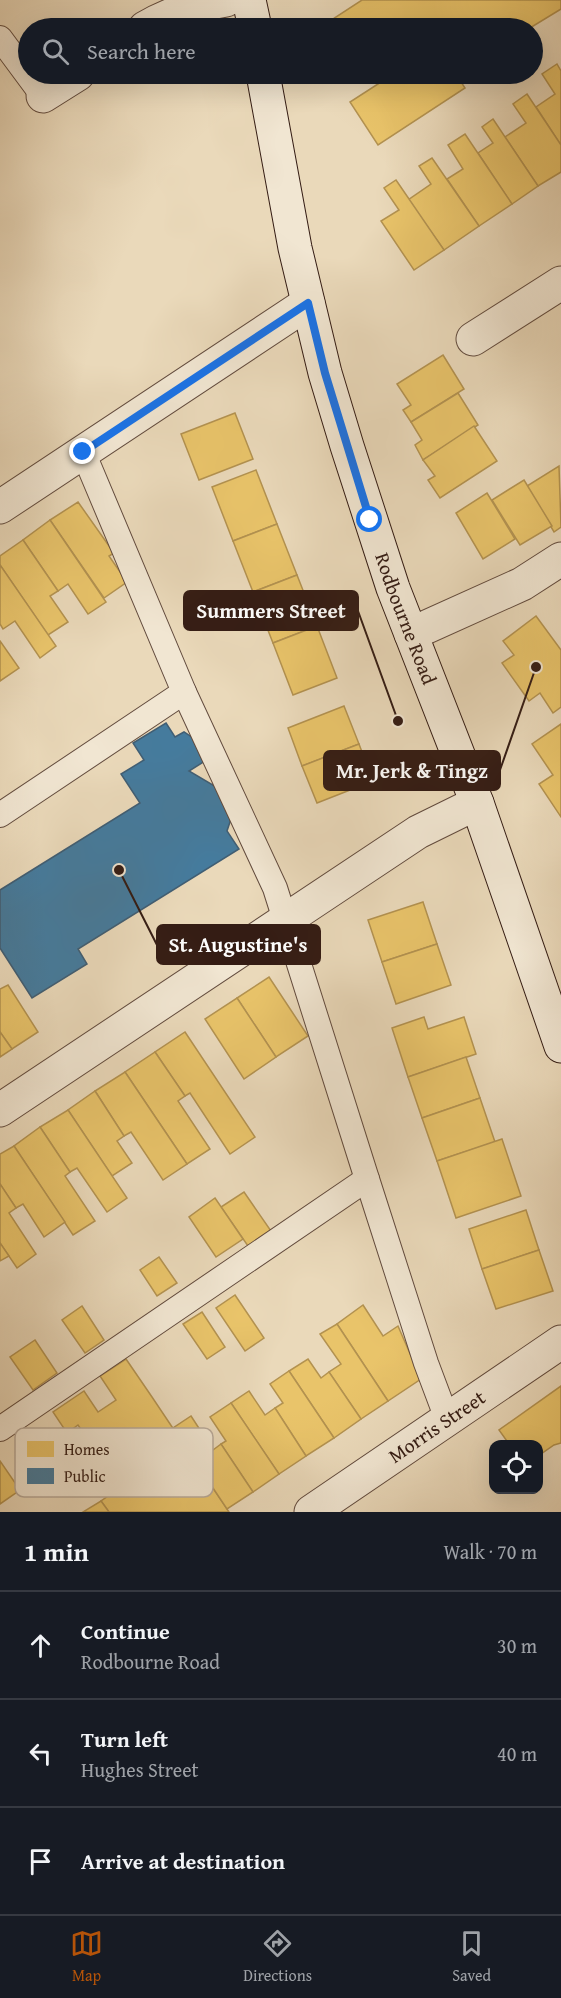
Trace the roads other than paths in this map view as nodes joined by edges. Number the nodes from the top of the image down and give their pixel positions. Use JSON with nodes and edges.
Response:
{"nodes":[{"id":1,"x":226,"y":0,"type":"edge"},
{"id":2,"x":249,"y":0,"type":"edge"},
{"id":3,"x":165,"y":18,"type":"edge"},
{"id":4,"x":253,"y":18,"type":"edge"},
{"id":5,"x":0,"y":38,"type":"edge"},
{"id":6,"x":18,"y":62,"type":"edge"},
{"id":7,"x":35,"y":84,"type":"edge"},
{"id":8,"x":63,"y":84,"type":"edge"},
{"id":9,"x":265,"y":84,"type":"edge"},
{"id":10,"x":44,"y":96,"type":"joint"},
{"id":11,"x":561,"y":284,"type":"edge"},
{"id":12,"x":308,"y":303,"type":"junction"},
{"id":13,"x":473,"y":339,"type":"dead end"},
{"id":14,"x":83,"y":452,"type":"junction"},
{"id":15,"x":0,"y":507,"type":"edge"},
{"id":16,"x":561,"y":559,"type":"edge"},
{"id":17,"x":411,"y":634,"type":"junction"},
{"id":18,"x":184,"y":692,"type":"junction"},
{"id":19,"x":477,"y":803,"type":"junction"},
{"id":20,"x":0,"y":815,"type":"edge"},
{"id":21,"x":285,"y":921,"type":"junction"},
{"id":22,"x":561,"y":1046,"type":"edge"},
{"id":23,"x":0,"y":1110,"type":"edge"},
{"id":24,"x":367,"y":1179,"type":"junction"},
{"id":25,"x":561,"y":1342,"type":"edge"},
{"id":26,"x":447,"y":1419,"type":"junction"},
{"id":27,"x":0,"y":1429,"type":"edge"},
{"id":28,"x":311,"y":1512,"type":"edge"}],
"edges":[{"from":1,"to":3,"type":"street"},
{"from":2,"to":4,"type":"street"},
{"from":5,"to":6,"type":"lane"},
{"from":7,"to":10,"type":"lane"},
{"from":8,"to":10,"type":"street"},
{"from":9,"to":12,"type":"street","name":"Rodbourne Road"},
{"from":11,"to":13,"type":"street"},
{"from":12,"to":14,"type":"street"},
{"from":12,"to":17,"type":"street","name":"Rodbourne Road"},
{"from":14,"to":15,"type":"street"},
{"from":14,"to":18,"type":"lane"},
{"from":16,"to":17,"type":"street"},
{"from":17,"to":19,"type":"street","name":"Rodbourne Road"},
{"from":18,"to":20,"type":"lane"},
{"from":18,"to":21,"type":"lane"},
{"from":19,"to":21,"type":"street"},
{"from":19,"to":22,"type":"street","name":"Rodbourne Road"},
{"from":21,"to":23,"type":"street"},
{"from":21,"to":24,"type":"lane"},
{"from":24,"to":26,"type":"lane"},
{"from":24,"to":27,"type":"lane"},
{"from":25,"to":26,"type":"street","name":"Morris Street"},
{"from":26,"to":28,"type":"street","name":"Morris Street"}]}
